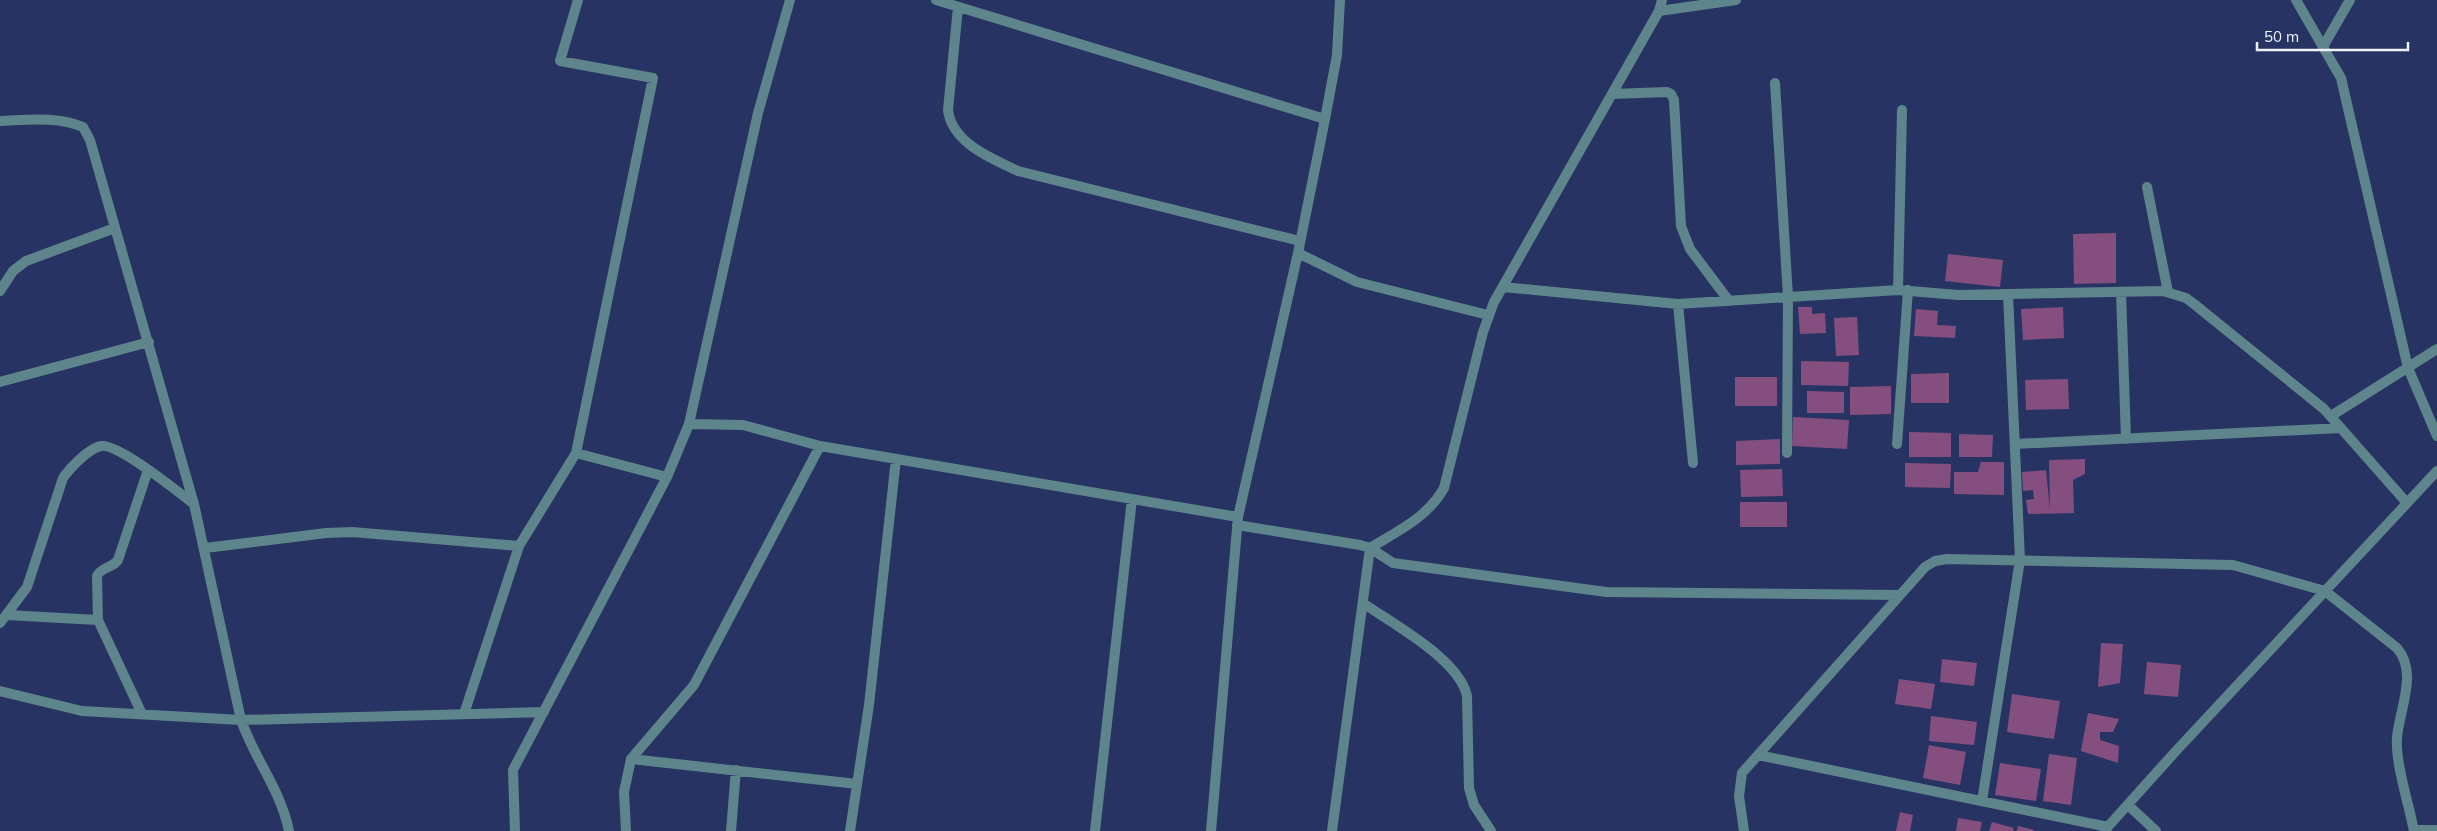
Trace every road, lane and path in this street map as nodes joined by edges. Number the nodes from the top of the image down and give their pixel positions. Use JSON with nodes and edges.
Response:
{"nodes":[{"id":1,"x":578,"y":0,"type":"edge"},
{"id":2,"x":790,"y":0,"type":"edge"},
{"id":3,"x":936,"y":0,"type":"edge"},
{"id":4,"x":1340,"y":0,"type":"edge"},
{"id":5,"x":1662,"y":0,"type":"edge"},
{"id":6,"x":1736,"y":0,"type":"edge"},
{"id":7,"x":2296,"y":0,"type":"edge"},
{"id":8,"x":2350,"y":0,"type":"edge"},
{"id":9,"x":958,"y":7,"type":"junction"},
{"id":10,"x":1658,"y":11,"type":"junction"},
{"id":11,"x":2324,"y":45,"type":"junction"},
{"id":12,"x":1775,"y":82,"type":"dead end"},
{"id":13,"x":1612,"y":94,"type":"junction"},
{"id":14,"x":1902,"y":110,"type":"dead end"},
{"id":15,"x":1325,"y":119,"type":"junction"},
{"id":16,"x":0,"y":122,"type":"edge"},
{"id":17,"x":2147,"y":187,"type":"dead end"},
{"id":18,"x":116,"y":228,"type":"junction"},
{"id":19,"x":1300,"y":241,"type":"junction"},
{"id":20,"x":1298,"y":253,"type":"junction"},
{"id":21,"x":1503,"y":287,"type":"junction"},
{"id":22,"x":1903,"y":290,"type":"junction"},
{"id":23,"x":0,"y":291,"type":"edge"},
{"id":24,"x":2121,"y":292,"type":"junction"},
{"id":25,"x":2168,"y":292,"type":"junction"},
{"id":26,"x":2008,"y":294,"type":"junction"},
{"id":27,"x":1788,"y":297,"type":"junction"},
{"id":28,"x":1729,"y":301,"type":"junction"},
{"id":29,"x":1678,"y":304,"type":"junction"},
{"id":30,"x":1488,"y":315,"type":"junction"},
{"id":31,"x":149,"y":342,"type":"junction"},
{"id":32,"x":2437,"y":349,"type":"edge"},
{"id":33,"x":2408,"y":368,"type":"junction"},
{"id":34,"x":0,"y":382,"type":"edge"},
{"id":35,"x":2331,"y":416,"type":"junction"},
{"id":36,"x":689,"y":424,"type":"junction"},
{"id":37,"x":2341,"y":428,"type":"junction"},
{"id":38,"x":2437,"y":436,"type":"edge"},
{"id":39,"x":2126,"y":439,"type":"junction"},
{"id":40,"x":1897,"y":444,"type":"dead end"},
{"id":41,"x":2014,"y":444,"type":"junction"},
{"id":42,"x":820,"y":446,"type":"junction"},
{"id":43,"x":576,"y":453,"type":"junction"},
{"id":44,"x":1787,"y":453,"type":"dead end"},
{"id":45,"x":896,"y":459,"type":"junction"},
{"id":46,"x":1693,"y":463,"type":"dead end"},
{"id":47,"x":148,"y":470,"type":"junction"},
{"id":48,"x":2437,"y":471,"type":"edge"},
{"id":49,"x":667,"y":477,"type":"junction"},
{"id":50,"x":1132,"y":499,"type":"junction"},
{"id":51,"x":2407,"y":503,"type":"junction"},
{"id":52,"x":194,"y":504,"type":"junction"},
{"id":53,"x":1237,"y":521,"type":"junction"},
{"id":54,"x":519,"y":546,"type":"junction"},
{"id":55,"x":205,"y":548,"type":"junction"},
{"id":56,"x":1370,"y":548,"type":"junction"},
{"id":57,"x":2020,"y":560,"type":"junction"},
{"id":58,"x":2325,"y":591,"type":"junction"},
{"id":59,"x":1900,"y":595,"type":"junction"},
{"id":60,"x":1363,"y":603,"type":"junction"},
{"id":61,"x":7,"y":615,"type":"junction"},
{"id":62,"x":98,"y":620,"type":"junction"},
{"id":63,"x":0,"y":624,"type":"edge"},
{"id":64,"x":0,"y":690,"type":"edge"},
{"id":65,"x":544,"y":712,"type":"junction"},
{"id":66,"x":142,"y":714,"type":"junction"},
{"id":67,"x":464,"y":714,"type":"junction"},
{"id":68,"x":241,"y":720,"type":"junction"},
{"id":69,"x":1758,"y":755,"type":"junction"},
{"id":70,"x":631,"y":759,"type":"junction"},
{"id":71,"x":736,"y":770,"type":"junction"},
{"id":72,"x":857,"y":784,"type":"junction"},
{"id":73,"x":1982,"y":801,"type":"junction"},
{"id":74,"x":2129,"y":806,"type":"junction"},
{"id":75,"x":2106,"y":829,"type":"edge"},
{"id":76,"x":2414,"y":830,"type":"edge"},
{"id":77,"x":2437,"y":830,"type":"edge"},
{"id":78,"x":290,"y":831,"type":"edge"},
{"id":79,"x":515,"y":831,"type":"edge"},
{"id":80,"x":626,"y":831,"type":"edge"},
{"id":81,"x":731,"y":831,"type":"edge"},
{"id":82,"x":850,"y":831,"type":"edge"},
{"id":83,"x":1095,"y":831,"type":"edge"},
{"id":84,"x":1211,"y":831,"type":"edge"},
{"id":85,"x":1332,"y":831,"type":"edge"},
{"id":86,"x":1491,"y":831,"type":"edge"},
{"id":87,"x":1744,"y":831,"type":"edge"},
{"id":88,"x":2156,"y":831,"type":"edge"}],
"edges":[{"from":1,"to":43,"type":"street"},
{"from":2,"to":36,"type":"street"},
{"from":3,"to":9,"type":"street"},
{"from":4,"to":15,"type":"street"},
{"from":5,"to":10,"type":"street"},
{"from":6,"to":10,"type":"street"},
{"from":7,"to":11,"type":"street"},
{"from":8,"to":11,"type":"street"},
{"from":9,"to":15,"type":"street"},
{"from":9,"to":19,"type":"street"},
{"from":10,"to":13,"type":"street"},
{"from":11,"to":33,"type":"street"},
{"from":12,"to":27,"type":"street"},
{"from":13,"to":21,"type":"street"},
{"from":13,"to":28,"type":"street"},
{"from":14,"to":22,"type":"street"},
{"from":15,"to":19,"type":"street"},
{"from":16,"to":18,"type":"street"},
{"from":17,"to":25,"type":"street"},
{"from":18,"to":23,"type":"street"},
{"from":18,"to":31,"type":"street"},
{"from":19,"to":20,"type":"street"},
{"from":20,"to":30,"type":"street"},
{"from":20,"to":53,"type":"street"},
{"from":21,"to":29,"type":"street"},
{"from":21,"to":30,"type":"street"},
{"from":22,"to":26,"type":"street"},
{"from":22,"to":27,"type":"street"},
{"from":22,"to":40,"type":"street"},
{"from":24,"to":25,"type":"street"},
{"from":24,"to":26,"type":"street"},
{"from":24,"to":39,"type":"street"},
{"from":25,"to":35,"type":"street"},
{"from":26,"to":41,"type":"street"},
{"from":27,"to":28,"type":"street"},
{"from":27,"to":44,"type":"street"},
{"from":28,"to":29,"type":"street"},
{"from":29,"to":46,"type":"street"},
{"from":30,"to":56,"type":"street"},
{"from":31,"to":34,"type":"street"},
{"from":31,"to":52,"type":"street"},
{"from":32,"to":33,"type":"street"},
{"from":33,"to":35,"type":"street"},
{"from":33,"to":38,"type":"street"},
{"from":35,"to":37,"type":"street"},
{"from":36,"to":42,"type":"street"},
{"from":36,"to":49,"type":"street"},
{"from":37,"to":39,"type":"street"},
{"from":37,"to":51,"type":"street"},
{"from":39,"to":41,"type":"street"},
{"from":41,"to":57,"type":"street"},
{"from":42,"to":45,"type":"street"},
{"from":42,"to":70,"type":"street"},
{"from":43,"to":49,"type":"street"},
{"from":43,"to":54,"type":"street"},
{"from":45,"to":50,"type":"street"},
{"from":45,"to":72,"type":"street"},
{"from":47,"to":52,"type":"street"},
{"from":47,"to":61,"type":"street"},
{"from":47,"to":62,"type":"street"},
{"from":48,"to":51,"type":"street"},
{"from":49,"to":65,"type":"street"},
{"from":50,"to":53,"type":"street"},
{"from":50,"to":83,"type":"street"},
{"from":51,"to":58,"type":"street"},
{"from":52,"to":55,"type":"street"},
{"from":53,"to":56,"type":"street"},
{"from":53,"to":84,"type":"street"},
{"from":54,"to":55,"type":"street"},
{"from":54,"to":67,"type":"street"},
{"from":55,"to":68,"type":"street"},
{"from":56,"to":59,"type":"street"},
{"from":56,"to":60,"type":"street"},
{"from":57,"to":58,"type":"street"},
{"from":57,"to":59,"type":"street"},
{"from":57,"to":73,"type":"street"},
{"from":58,"to":74,"type":"street"},
{"from":58,"to":76,"type":"street"},
{"from":59,"to":69,"type":"street"},
{"from":60,"to":85,"type":"street"},
{"from":60,"to":86,"type":"street"},
{"from":61,"to":62,"type":"street"},
{"from":61,"to":63,"type":"street"},
{"from":62,"to":66,"type":"street"},
{"from":64,"to":66,"type":"street"},
{"from":65,"to":67,"type":"street"},
{"from":65,"to":79,"type":"street"},
{"from":66,"to":68,"type":"street"},
{"from":67,"to":68,"type":"street"},
{"from":68,"to":78,"type":"street"},
{"from":69,"to":73,"type":"street"},
{"from":69,"to":87,"type":"street"},
{"from":70,"to":71,"type":"street"},
{"from":70,"to":80,"type":"street"},
{"from":71,"to":72,"type":"street"},
{"from":71,"to":81,"type":"street"},
{"from":72,"to":82,"type":"street"},
{"from":73,"to":75,"type":"street"},
{"from":74,"to":75,"type":"street"},
{"from":74,"to":88,"type":"street"},
{"from":76,"to":77,"type":"street"}]}
